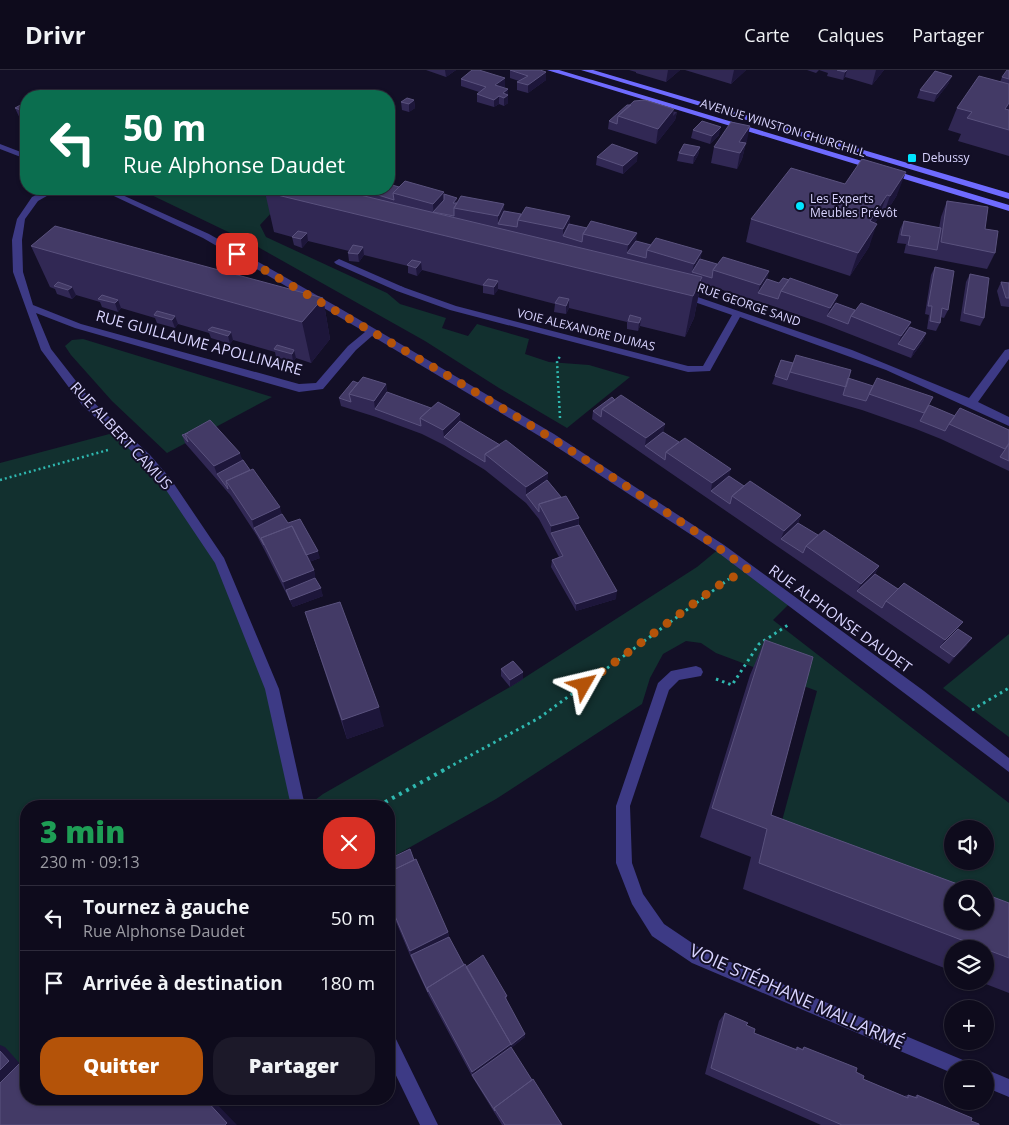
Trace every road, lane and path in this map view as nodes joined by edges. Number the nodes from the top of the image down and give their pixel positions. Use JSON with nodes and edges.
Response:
{"nodes":[{"id":1,"x":551,"y":70,"type":"edge"},
{"id":2,"x":585,"y":70,"type":"edge"},
{"id":3,"x":0,"y":146,"type":"edge"},
{"id":4,"x":20,"y":154,"type":"edge"},
{"id":5,"x":43,"y":195,"type":"edge"},
{"id":6,"x":116,"y":195,"type":"edge"},
{"id":7,"x":1009,"y":196,"type":"edge"},
{"id":8,"x":1009,"y":208,"type":"edge"},
{"id":9,"x":339,"y":262,"type":"dead end"},
{"id":10,"x":672,"y":291,"type":"edge"},
{"id":11,"x":29,"y":307,"type":"junction"},
{"id":12,"x":738,"y":313,"type":"junction"},
{"id":13,"x":372,"y":331,"type":"junction"},
{"id":14,"x":571,"y":340,"type":"junction"},
{"id":15,"x":1009,"y":352,"type":"edge"},
{"id":16,"x":972,"y":402,"type":"junction"},
{"id":17,"x":560,"y":419,"type":"dead end"},
{"id":18,"x":1009,"y":422,"type":"edge"},
{"id":19,"x":131,"y":444,"type":"junction"},
{"id":20,"x":0,"y":480,"type":"edge"},
{"id":21,"x":747,"y":569,"type":"junction"},
{"id":22,"x":806,"y":612,"type":"junction"},
{"id":23,"x":696,"y":672,"type":"joint"},
{"id":24,"x":1009,"y":688,"type":"edge"},
{"id":25,"x":952,"y":721,"type":"junction"},
{"id":26,"x":1009,"y":766,"type":"edge"},
{"id":27,"x":297,"y":800,"type":"edge"},
{"id":28,"x":389,"y":800,"type":"edge"},
{"id":29,"x":395,"y":1055,"type":"edge"},
{"id":30,"x":944,"y":1061,"type":"edge"},
{"id":31,"x":994,"y":1082,"type":"edge"},
{"id":32,"x":1009,"y":1088,"type":"edge"},
{"id":33,"x":430,"y":1125,"type":"edge"}],
"edges":[{"from":1,"to":8,"type":"main road","name":"AVENUE WINSTON CHURCHILL"},
{"from":2,"to":7,"type":"main road","name":"AVENUE WINSTON CHURCHILL"},
{"from":3,"to":4,"type":"street"},
{"from":5,"to":11,"type":"street","name":"RUE ALBERT CAMUS"},
{"from":6,"to":13,"type":"street","name":"RUE ALPHONSE DAUDET"},
{"from":9,"to":14,"type":"street","name":"VOIE ALEXANDRE DUMAS"},
{"from":10,"to":12,"type":"street","name":"RUE GEORGE SAND"},
{"from":11,"to":13,"type":"street","name":"RUE GUILLAUME APOLLINAIRE"},
{"from":11,"to":19,"type":"street","name":"RUE ALBERT CAMUS"},
{"from":12,"to":14,"type":"street","name":"VOIE ALEXANDRE DUMAS"},
{"from":12,"to":16,"type":"street","name":"RUE GEORGE SAND"},
{"from":13,"to":21,"type":"street","name":"RUE ALPHONSE DAUDET"},
{"from":14,"to":17,"type":"path"},
{"from":15,"to":16,"type":"street"},
{"from":16,"to":18,"type":"street","name":"RUE GEORGE SAND"},
{"from":19,"to":20,"type":"path"},
{"from":19,"to":27,"type":"street","name":"RUE ALBERT CAMUS"},
{"from":21,"to":22,"type":"street","name":"RUE ALPHONSE DAUDET"},
{"from":21,"to":28,"type":"path"},
{"from":22,"to":23,"type":"path"},
{"from":22,"to":25,"type":"street","name":"RUE ALPHONSE DAUDET"},
{"from":23,"to":30,"type":"street","name":"VOIE STÉPHANE MALLARMÉ"},
{"from":24,"to":25,"type":"path"},
{"from":25,"to":26,"type":"street","name":"RUE ALPHONSE DAUDET"},
{"from":29,"to":33,"type":"street"},
{"from":31,"to":32,"type":"street"}]}
